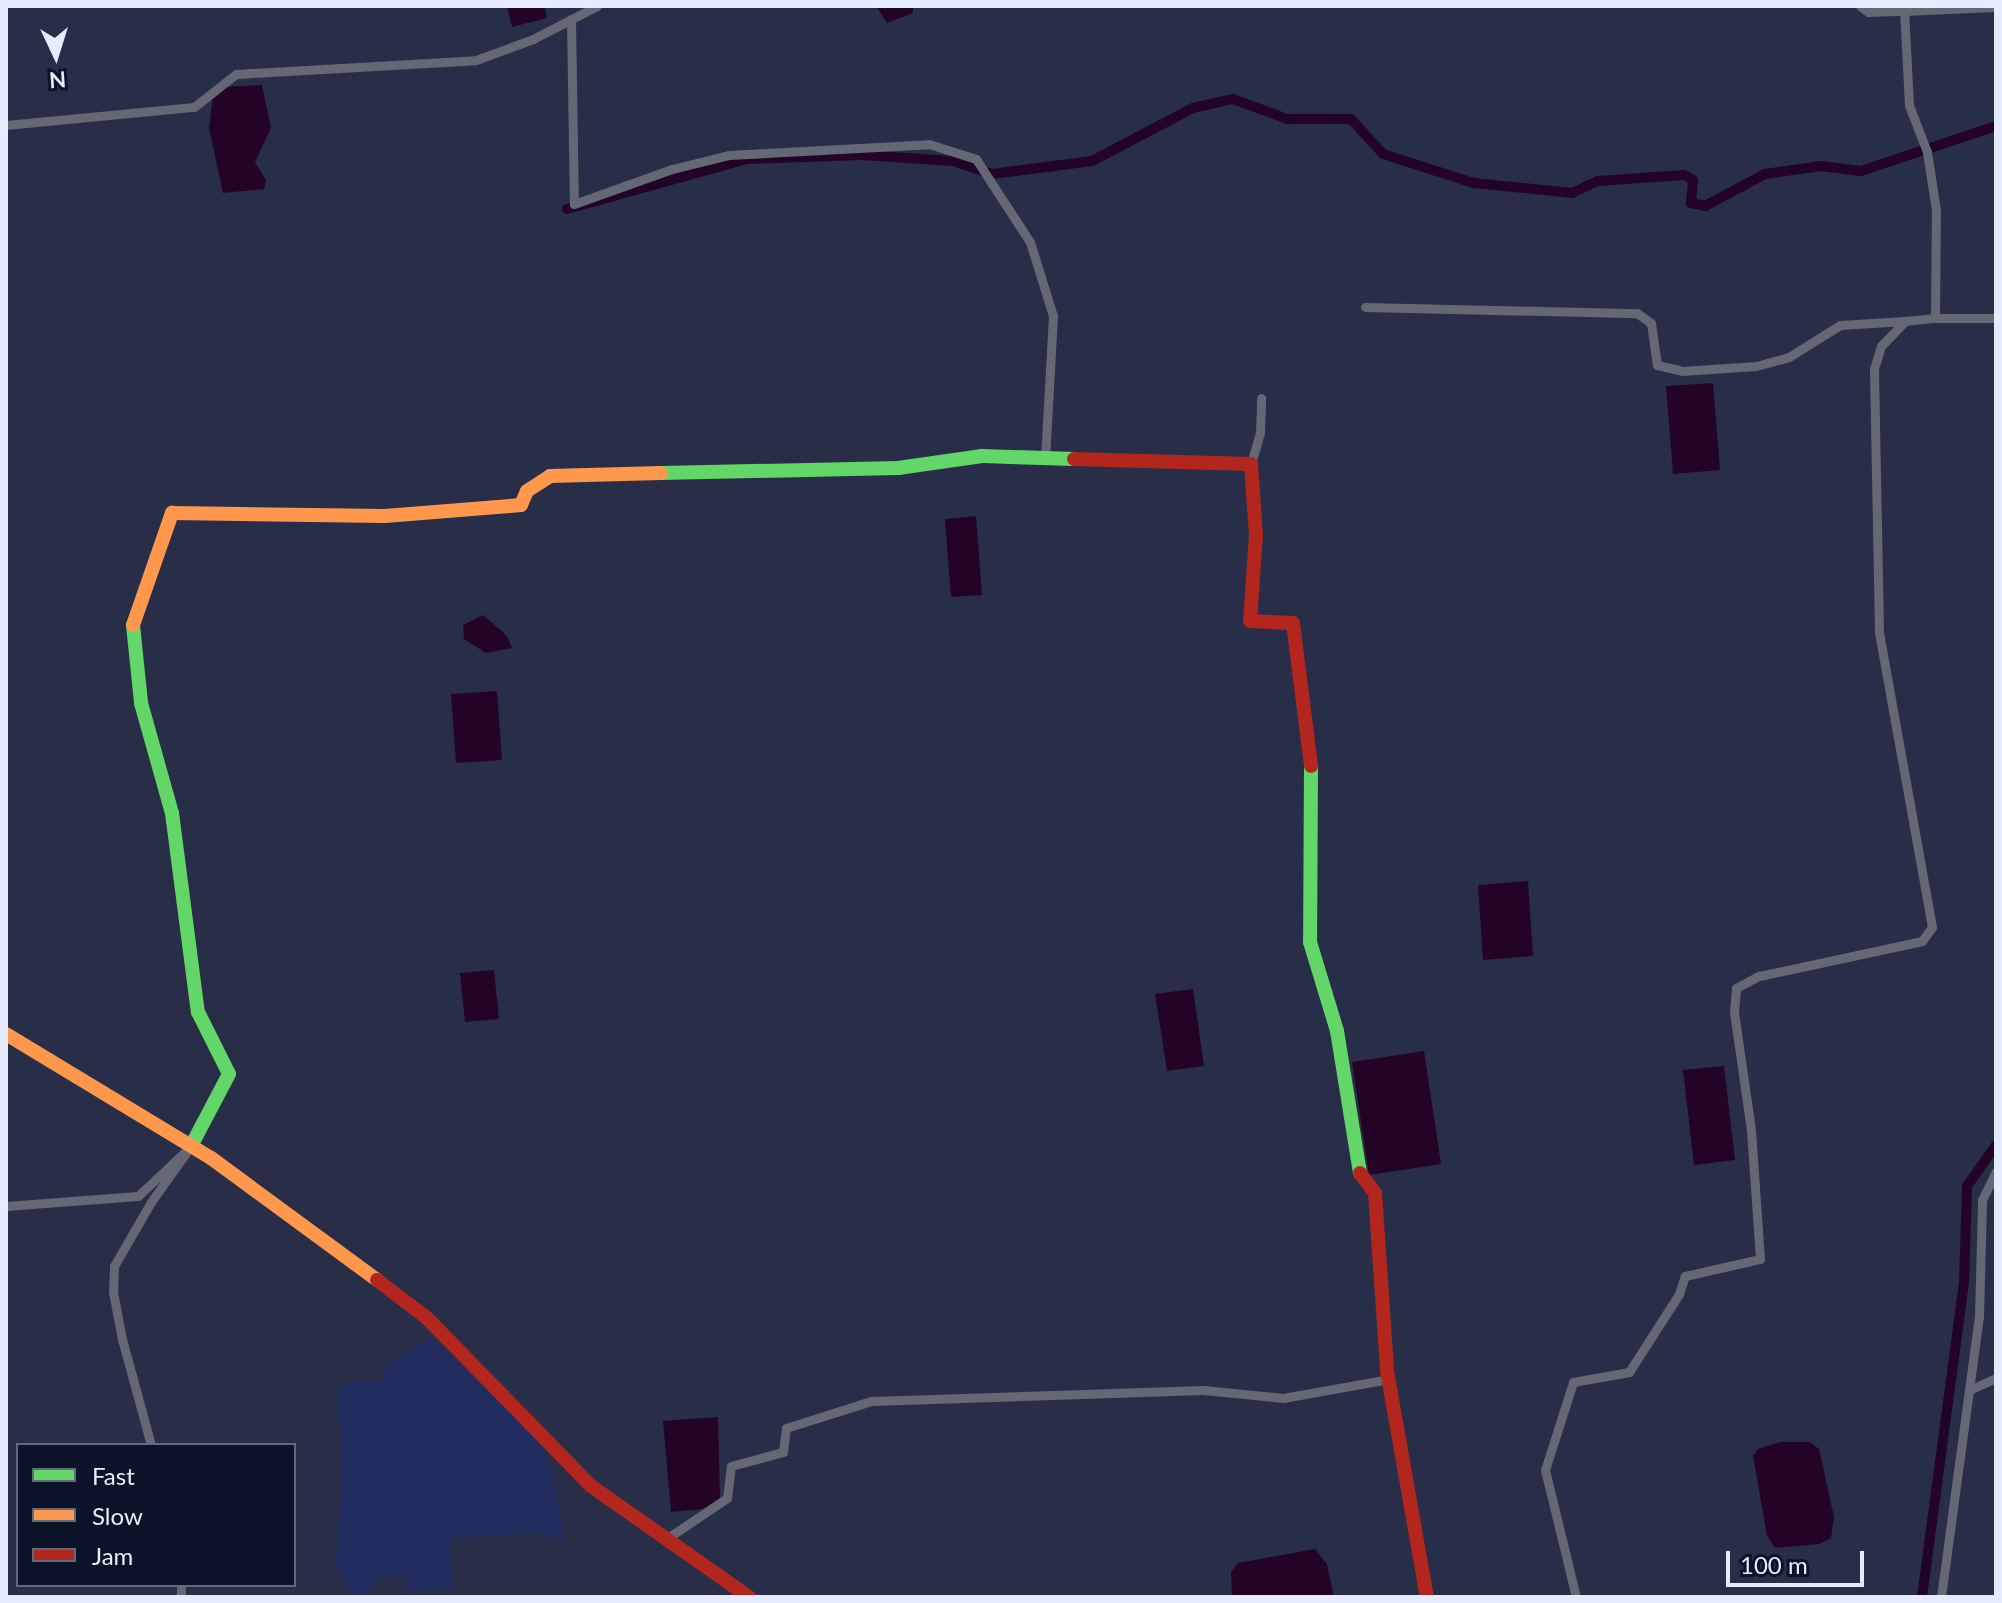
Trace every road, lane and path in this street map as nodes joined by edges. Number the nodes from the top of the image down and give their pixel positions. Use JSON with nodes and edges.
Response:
{"nodes":[{"id":1,"x":597,"y":6,"type":"edge"},
{"id":2,"x":1860,"y":6,"type":"edge"},
{"id":3,"x":1996,"y":7,"type":"edge"},
{"id":4,"x":1904,"y":11,"type":"junction"},
{"id":5,"x":571,"y":19,"type":"junction"},
{"id":6,"x":6,"y":125,"type":"edge"},
{"id":7,"x":1365,"y":307,"type":"dead end"},
{"id":8,"x":1935,"y":318,"type":"junction"},
{"id":9,"x":1996,"y":318,"type":"edge"},
{"id":10,"x":1905,"y":321,"type":"junction"},
{"id":11,"x":1261,"y":398,"type":"dead end"},
{"id":12,"x":1045,"y":458,"type":"junction"},
{"id":13,"x":1251,"y":464,"type":"junction"},
{"id":14,"x":6,"y":1034,"type":"edge"},
{"id":15,"x":191,"y":1146,"type":"junction"},
{"id":16,"x":1996,"y":1171,"type":"edge"},
{"id":17,"x":6,"y":1206,"type":"edge"},
{"id":18,"x":1387,"y":1371,"type":"junction"},
{"id":19,"x":1996,"y":1378,"type":"edge"},
{"id":20,"x":1969,"y":1390,"type":"junction"},
{"id":21,"x":150,"y":1443,"type":"edge"},
{"id":22,"x":669,"y":1537,"type":"junction"},
{"id":23,"x":749,"y":1597,"type":"edge"},
{"id":24,"x":1427,"y":1597,"type":"edge"},
{"id":25,"x":1576,"y":1597,"type":"edge"},
{"id":26,"x":1941,"y":1597,"type":"edge"}],
"edges":[{"from":1,"to":5,"type":"street"},
{"from":2,"to":4,"type":"street"},
{"from":3,"to":4,"type":"street"},
{"from":4,"to":8,"type":"street"},
{"from":5,"to":6,"type":"street"},
{"from":5,"to":12,"type":"street"},
{"from":7,"to":10,"type":"street"},
{"from":8,"to":9,"type":"street"},
{"from":8,"to":10,"type":"street"},
{"from":10,"to":25,"type":"street"},
{"from":11,"to":13,"type":"street"},
{"from":12,"to":13,"type":"street"},
{"from":12,"to":15,"type":"street"},
{"from":13,"to":18,"type":"street"},
{"from":14,"to":15,"type":"street"},
{"from":15,"to":17,"type":"street"},
{"from":15,"to":21,"type":"street"},
{"from":15,"to":22,"type":"street"},
{"from":16,"to":20,"type":"street"},
{"from":18,"to":22,"type":"street"},
{"from":18,"to":24,"type":"street"},
{"from":19,"to":20,"type":"street"},
{"from":20,"to":26,"type":"street"},
{"from":22,"to":23,"type":"street"}]}
